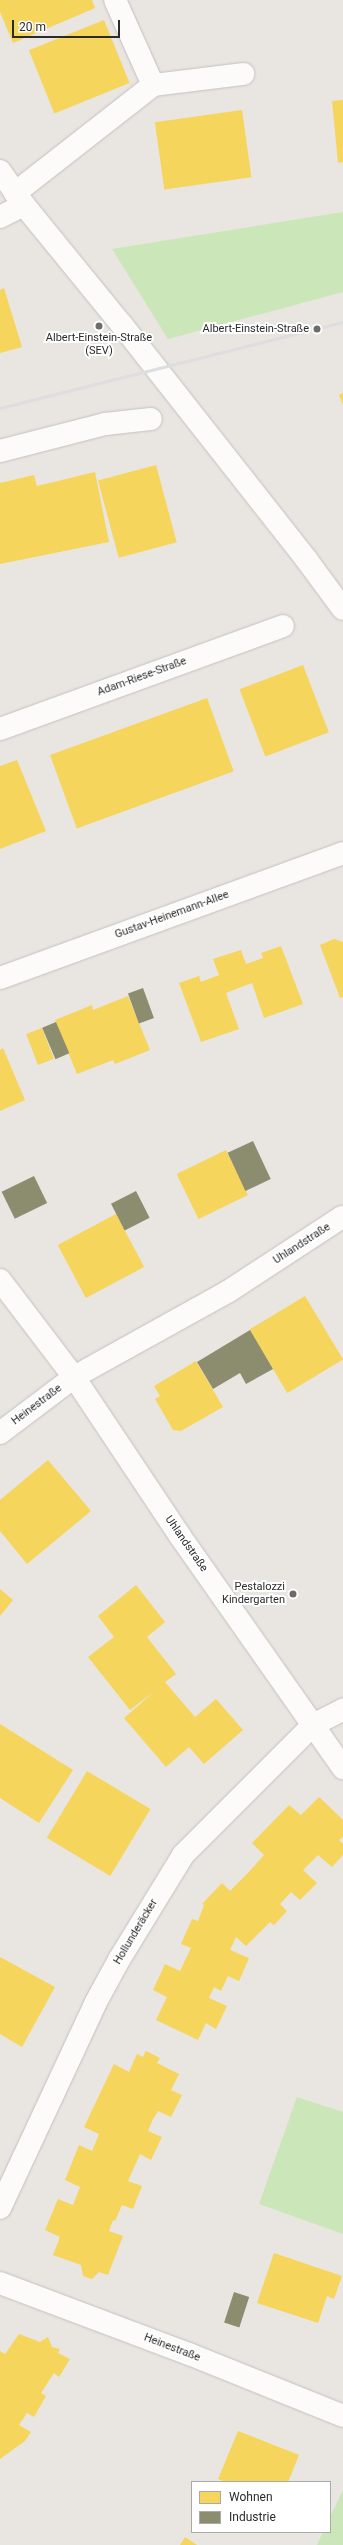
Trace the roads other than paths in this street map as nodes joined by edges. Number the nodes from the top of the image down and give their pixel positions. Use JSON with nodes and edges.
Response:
{"nodes":[{"id":1,"x":115,"y":0,"type":"edge"},
{"id":2,"x":243,"y":74,"type":"dead end"},
{"id":3,"x":153,"y":85,"type":"junction"},
{"id":4,"x":0,"y":171,"type":"edge"},
{"id":5,"x":19,"y":199,"type":"junction"},
{"id":6,"x":0,"y":217,"type":"edge"},
{"id":7,"x":151,"y":419,"type":"dead end"},
{"id":8,"x":0,"y":452,"type":"edge"},
{"id":9,"x":343,"y":609,"type":"edge"},
{"id":10,"x":283,"y":626,"type":"dead end"},
{"id":11,"x":0,"y":727,"type":"edge"},
{"id":12,"x":343,"y":852,"type":"edge"},
{"id":13,"x":0,"y":978,"type":"edge"},
{"id":14,"x":342,"y":1217,"type":"dead end"},
{"id":15,"x":0,"y":1280,"type":"edge"},
{"id":16,"x":74,"y":1377,"type":"junction"},
{"id":17,"x":0,"y":1433,"type":"edge"},
{"id":18,"x":343,"y":1710,"type":"edge"},
{"id":19,"x":313,"y":1725,"type":"junction"},
{"id":20,"x":343,"y":1768,"type":"edge"},
{"id":21,"x":0,"y":2208,"type":"edge"},
{"id":22,"x":0,"y":2283,"type":"edge"},
{"id":23,"x":343,"y":2416,"type":"edge"}],
"edges":[{"from":1,"to":3,"type":"street"},
{"from":2,"to":3,"type":"street"},
{"from":3,"to":5,"type":"street"},
{"from":4,"to":5,"type":"street"},
{"from":5,"to":6,"type":"street"},
{"from":5,"to":9,"type":"street"},
{"from":7,"to":8,"type":"street"},
{"from":10,"to":11,"type":"street","name":"Adam-Riese-Straße"},
{"from":12,"to":13,"type":"street","name":"Gustav-Heinemann-Allee"},
{"from":14,"to":16,"type":"street","name":"Uhlandstraße"},
{"from":15,"to":16,"type":"street","name":"Uhlandstraße"},
{"from":16,"to":17,"type":"street","name":"Heinestraße"},
{"from":16,"to":19,"type":"street","name":"Uhlandstraße"},
{"from":18,"to":19,"type":"street","name":"Hollunderäcker"},
{"from":19,"to":20,"type":"street","name":"Uhlandstraße"},
{"from":19,"to":21,"type":"street","name":"Hollunderäcker"},
{"from":22,"to":23,"type":"street","name":"Heinestraße"}]}
